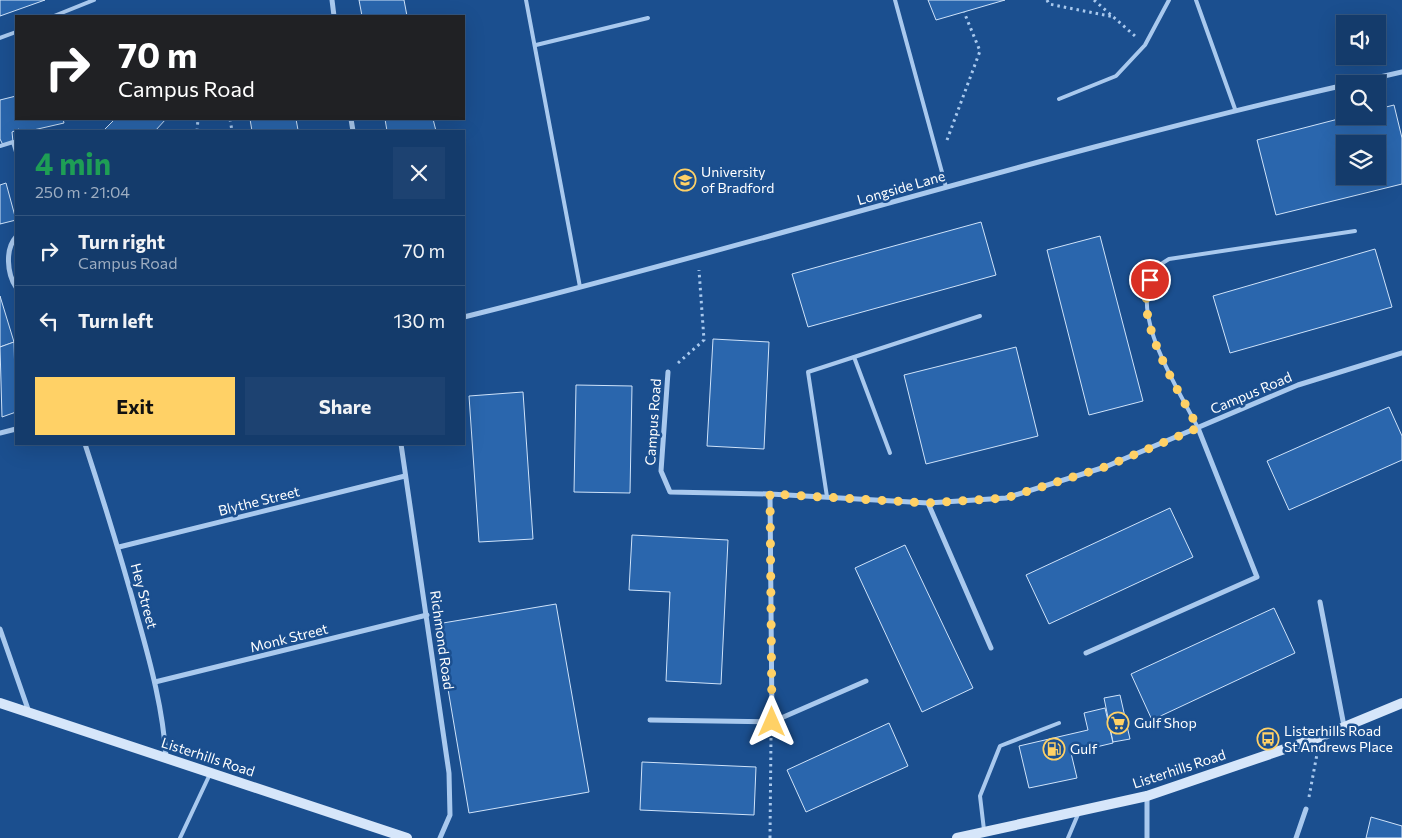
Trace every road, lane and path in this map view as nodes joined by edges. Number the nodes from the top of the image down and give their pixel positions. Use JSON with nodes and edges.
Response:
{"nodes":[{"id":1,"x":94,"y":0,"type":"edge"},
{"id":2,"x":332,"y":0,"type":"edge"},
{"id":3,"x":526,"y":0,"type":"edge"},
{"id":4,"x":895,"y":0,"type":"edge"},
{"id":5,"x":1047,"y":0,"type":"edge"},
{"id":6,"x":1094,"y":0,"type":"edge"},
{"id":7,"x":1169,"y":0,"type":"edge"},
{"id":8,"x":1196,"y":0,"type":"edge"},
{"id":9,"x":964,"y":12,"type":"dead end"},
{"id":10,"x":56,"y":15,"type":"edge"},
{"id":11,"x":334,"y":15,"type":"edge"},
{"id":12,"x":1114,"y":17,"type":"junction"},
{"id":13,"x":648,"y":18,"type":"dead end"},
{"id":14,"x":15,"y":32,"type":"edge"},
{"id":15,"x":0,"y":38,"type":"edge"},
{"id":16,"x":536,"y":45,"type":"junction"},
{"id":17,"x":1145,"y":45,"type":"junction"},
{"id":18,"x":1402,"y":72,"type":"edge"},
{"id":19,"x":1386,"y":76,"type":"edge"},
{"id":20,"x":1336,"y":87,"type":"edge"},
{"id":21,"x":1059,"y":99,"type":"dead end"},
{"id":22,"x":1235,"y":110,"type":"junction"},
{"id":23,"x":15,"y":141,"type":"edge"},
{"id":24,"x":0,"y":146,"type":"edge"},
{"id":25,"x":939,"y":163,"type":"junction"},
{"id":26,"x":946,"y":187,"type":"junction"},
{"id":27,"x":1355,"y":231,"type":"dead end"},
{"id":28,"x":15,"y":239,"type":"edge"},
{"id":29,"x":698,"y":268,"type":"dead end"},
{"id":30,"x":15,"y":285,"type":"edge"},
{"id":31,"x":580,"y":287,"type":"junction"},
{"id":32,"x":980,"y":316,"type":"dead end"},
{"id":33,"x":465,"y":317,"type":"edge"},
{"id":34,"x":1402,"y":352,"type":"edge"},
{"id":35,"x":854,"y":357,"type":"junction"},
{"id":36,"x":668,"y":372,"type":"joint"},
{"id":37,"x":15,"y":428,"type":"edge"},
{"id":38,"x":1198,"y":428,"type":"junction"},
{"id":39,"x":0,"y":433,"type":"edge"},
{"id":40,"x":85,"y":445,"type":"edge"},
{"id":41,"x":401,"y":445,"type":"edge"},
{"id":42,"x":890,"y":453,"type":"dead end"},
{"id":43,"x":405,"y":476,"type":"junction"},
{"id":44,"x":770,"y":494,"type":"junction"},
{"id":45,"x":827,"y":497,"type":"junction"},
{"id":46,"x":928,"y":503,"type":"junction"},
{"id":47,"x":119,"y":547,"type":"junction"},
{"id":48,"x":1320,"y":602,"type":"dead end"},
{"id":49,"x":427,"y":616,"type":"junction"},
{"id":50,"x":0,"y":629,"type":"edge"},
{"id":51,"x":991,"y":648,"type":"dead end"},
{"id":52,"x":1086,"y":653,"type":"dead end"},
{"id":53,"x":866,"y":681,"type":"dead end"},
{"id":54,"x":156,"y":682,"type":"junction"},
{"id":55,"x":0,"y":703,"type":"edge"},
{"id":56,"x":1402,"y":703,"type":"edge"},
{"id":57,"x":29,"y":712,"type":"junction"},
{"id":58,"x":650,"y":720,"type":"dead end"},
{"id":59,"x":772,"y":722,"type":"junction"},
{"id":60,"x":1059,"y":723,"type":"dead end"},
{"id":61,"x":1344,"y":726,"type":"junction"},
{"id":62,"x":1320,"y":736,"type":"junction"},
{"id":63,"x":166,"y":757,"type":"junction"},
{"id":64,"x":211,"y":772,"type":"junction"},
{"id":65,"x":1147,"y":796,"type":"junction"},
{"id":66,"x":1306,"y":809,"type":"joint"},
{"id":67,"x":1079,"y":811,"type":"junction"},
{"id":68,"x":984,"y":832,"type":"junction"},
{"id":69,"x":180,"y":838,"type":"edge"},
{"id":70,"x":407,"y":838,"type":"edge"},
{"id":71,"x":440,"y":838,"type":"edge"},
{"id":72,"x":770,"y":838,"type":"edge"},
{"id":73,"x":957,"y":838,"type":"edge"},
{"id":74,"x":1068,"y":838,"type":"edge"},
{"id":75,"x":1147,"y":838,"type":"edge"},
{"id":76,"x":1296,"y":838,"type":"edge"}],
"edges":[{"from":1,"to":10,"type":"lane"},
{"from":2,"to":11,"type":"street"},
{"from":3,"to":16,"type":"lane"},
{"from":4,"to":25,"type":"lane"},
{"from":5,"to":12,"type":"path"},
{"from":6,"to":12,"type":"path"},
{"from":7,"to":17,"type":"lane"},
{"from":8,"to":22,"type":"lane"},
{"from":9,"to":25,"type":"path"},
{"from":12,"to":17,"type":"path"},
{"from":13,"to":16,"type":"lane"},
{"from":14,"to":15,"type":"lane"},
{"from":16,"to":31,"type":"lane"},
{"from":17,"to":21,"type":"lane"},
{"from":18,"to":19,"type":"street"},
{"from":20,"to":22,"type":"street","name":"Longside Lane"},
{"from":22,"to":26,"type":"street","name":"Longside Lane"},
{"from":23,"to":24,"type":"lane"},
{"from":25,"to":26,"type":"lane"},
{"from":26,"to":31,"type":"street","name":"Longside Lane"},
{"from":27,"to":38,"type":"lane"},
{"from":28,"to":30,"type":"street"},
{"from":29,"to":36,"type":"path"},
{"from":31,"to":33,"type":"street","name":"Longside Lane"},
{"from":32,"to":35,"type":"lane"},
{"from":34,"to":38,"type":"street","name":"Campus Road"},
{"from":35,"to":42,"type":"lane"},
{"from":35,"to":45,"type":"lane"},
{"from":36,"to":44,"type":"street","name":"Campus Road"},
{"from":37,"to":39,"type":"street"},
{"from":38,"to":46,"type":"street","name":"Campus Road"},
{"from":38,"to":52,"type":"street"},
{"from":40,"to":47,"type":"street","name":"Hey Street"},
{"from":41,"to":43,"type":"street","name":"Richmond Road"},
{"from":43,"to":47,"type":"street","name":"Blythe Street"},
{"from":43,"to":49,"type":"street","name":"Richmond Road"},
{"from":44,"to":45,"type":"street","name":"Campus Road"},
{"from":44,"to":59,"type":"street"},
{"from":45,"to":46,"type":"street","name":"Campus Road"},
{"from":46,"to":51,"type":"street"},
{"from":47,"to":54,"type":"street","name":"Hey Street"},
{"from":48,"to":61,"type":"street"},
{"from":49,"to":54,"type":"street","name":"Monk Street"},
{"from":49,"to":71,"type":"street","name":"Richmond Road"},
{"from":50,"to":57,"type":"street"},
{"from":53,"to":59,"type":"street"},
{"from":54,"to":63,"type":"street","name":"Hey Street"},
{"from":55,"to":57,"type":"street","name":"Listerhills Road"},
{"from":56,"to":61,"type":"street","name":"Listerhills Road"},
{"from":57,"to":63,"type":"street","name":"Listerhills Road"},
{"from":58,"to":59,"type":"street"},
{"from":59,"to":72,"type":"path"},
{"from":60,"to":68,"type":"lane"},
{"from":61,"to":62,"type":"street","name":"Listerhills Road"},
{"from":62,"to":65,"type":"street","name":"Listerhills Road"},
{"from":62,"to":66,"type":"path"},
{"from":63,"to":64,"type":"street","name":"Listerhills Road"},
{"from":64,"to":69,"type":"lane"},
{"from":64,"to":70,"type":"street","name":"Listerhills Road"},
{"from":65,"to":67,"type":"street","name":"Listerhills Road"},
{"from":65,"to":75,"type":"street"},
{"from":66,"to":76,"type":"street"},
{"from":67,"to":68,"type":"street","name":"Listerhills Road"},
{"from":67,"to":74,"type":"lane"},
{"from":68,"to":73,"type":"street","name":"Listerhills Road"}]}
